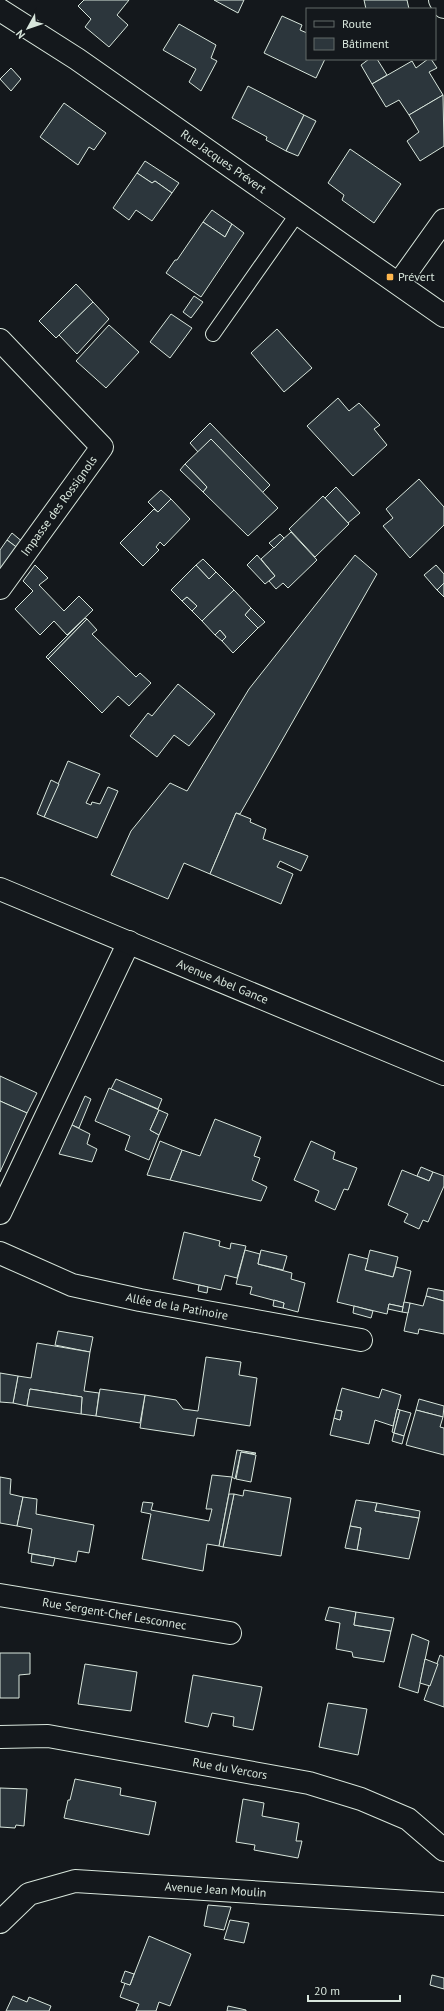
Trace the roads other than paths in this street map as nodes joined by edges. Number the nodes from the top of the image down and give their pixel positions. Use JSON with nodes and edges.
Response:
{"nodes":[{"id":1,"x":440,"y":0,"type":"edge"},
{"id":2,"x":444,"y":7,"type":"edge"},
{"id":3,"x":0,"y":10,"type":"edge"},
{"id":4,"x":298,"y":213,"type":"junction"},
{"id":5,"x":444,"y":220,"type":"edge"},
{"id":6,"x":399,"y":283,"type":"junction"},
{"id":7,"x":444,"y":316,"type":"edge"},
{"id":8,"x":213,"y":334,"type":"dead end"},
{"id":9,"x":0,"y":340,"type":"edge"},
{"id":10,"x":0,"y":588,"type":"edge"},
{"id":11,"x":0,"y":889,"type":"edge"},
{"id":12,"x":129,"y":942,"type":"junction"},
{"id":13,"x":444,"y":1074,"type":"edge"},
{"id":14,"x":0,"y":1213,"type":"edge"},
{"id":15,"x":0,"y":1253,"type":"edge"},
{"id":16,"x":361,"y":1340,"type":"dead end"},
{"id":17,"x":0,"y":1595,"type":"edge"},
{"id":18,"x":230,"y":1633,"type":"dead end"},
{"id":19,"x":0,"y":1737,"type":"edge"},
{"id":20,"x":444,"y":1850,"type":"edge"},
{"id":21,"x":444,"y":1904,"type":"edge"},
{"id":22,"x":0,"y":1922,"type":"edge"}],
"edges":[{"from":1,"to":2,"type":"street"},
{"from":3,"to":4,"type":"street","name":"Rue Jacques Prévert"},
{"from":4,"to":6,"type":"street","name":"Rue Jacques Prévert"},
{"from":4,"to":8,"type":"lane"},
{"from":5,"to":6,"type":"street"},
{"from":6,"to":7,"type":"street","name":"Rue Jacques Prévert"},
{"from":9,"to":10,"type":"street","name":"Impasse des Rossignols"},
{"from":11,"to":12,"type":"street","name":"Avenue Abel Gance"},
{"from":12,"to":13,"type":"street","name":"Avenue Abel Gance"},
{"from":12,"to":14,"type":"street"},
{"from":15,"to":16,"type":"street","name":"Allée de la Patinoire"},
{"from":17,"to":18,"type":"street","name":"Rue Sergent-Chef Lesconnec"},
{"from":19,"to":20,"type":"street","name":"Rue du Vercors"},
{"from":21,"to":22,"type":"street","name":"Avenue Jean Moulin"}]}
